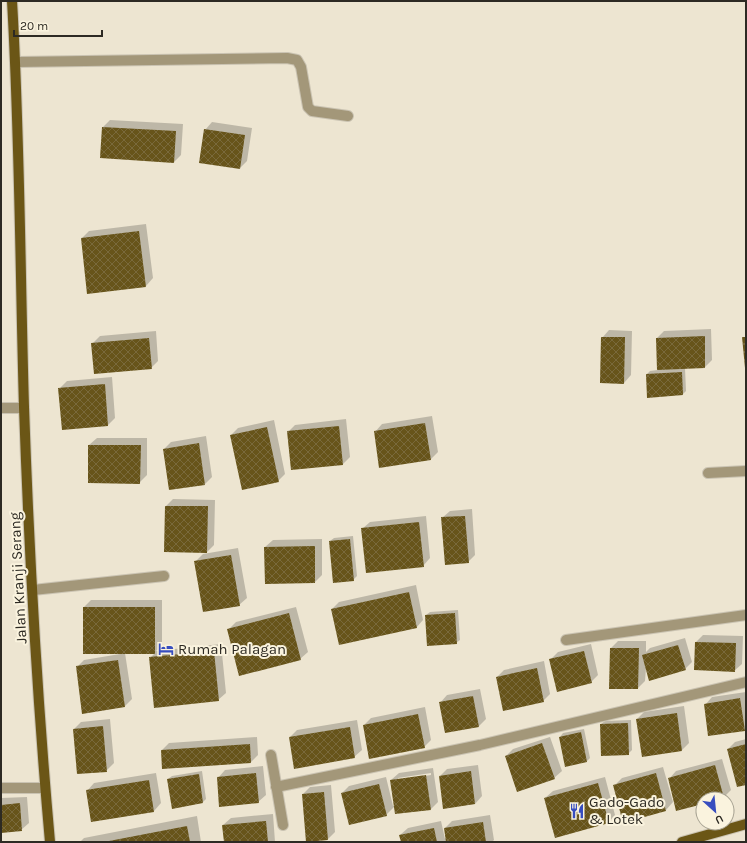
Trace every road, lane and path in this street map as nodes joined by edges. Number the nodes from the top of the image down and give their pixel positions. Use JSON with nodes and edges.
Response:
{"nodes":[{"id":1,"x":12,"y":1,"type":"edge"},
{"id":2,"x":16,"y":62,"type":"junction"},
{"id":3,"x":348,"y":116,"type":"dead end"},
{"id":4,"x":1,"y":408,"type":"edge"},
{"id":5,"x":24,"y":408,"type":"junction"},
{"id":6,"x":746,"y":471,"type":"edge"},
{"id":7,"x":708,"y":473,"type":"dead end"},
{"id":8,"x":164,"y":576,"type":"dead end"},
{"id":9,"x":32,"y":590,"type":"junction"},
{"id":10,"x":746,"y":615,"type":"edge"},
{"id":11,"x":566,"y":640,"type":"dead end"},
{"id":12,"x":746,"y":682,"type":"edge"},
{"id":13,"x":271,"y":755,"type":"dead end"},
{"id":14,"x":276,"y":787,"type":"junction"},
{"id":15,"x":1,"y":788,"type":"edge"},
{"id":16,"x":45,"y":788,"type":"junction"},
{"id":17,"x":746,"y":824,"type":"edge"},
{"id":18,"x":283,"y":825,"type":"dead end"},
{"id":19,"x":50,"y":842,"type":"edge"},
{"id":20,"x":682,"y":842,"type":"edge"}],
"edges":[{"from":1,"to":2,"type":"main road","name":"Jalan Kranji Serang"},
{"from":2,"to":3,"type":"street"},
{"from":2,"to":5,"type":"main road","name":"Jalan Kranji Serang"},
{"from":4,"to":5,"type":"street"},
{"from":5,"to":9,"type":"main road","name":"Jalan Kranji Serang"},
{"from":6,"to":7,"type":"street"},
{"from":8,"to":9,"type":"street"},
{"from":9,"to":16,"type":"main road","name":"Jalan Kranji Serang"},
{"from":10,"to":11,"type":"street"},
{"from":12,"to":14,"type":"street"},
{"from":13,"to":14,"type":"street"},
{"from":14,"to":18,"type":"street"},
{"from":15,"to":16,"type":"street"},
{"from":16,"to":19,"type":"main road","name":"Jalan Kranji Serang"},
{"from":17,"to":20,"type":"main road"}]}
